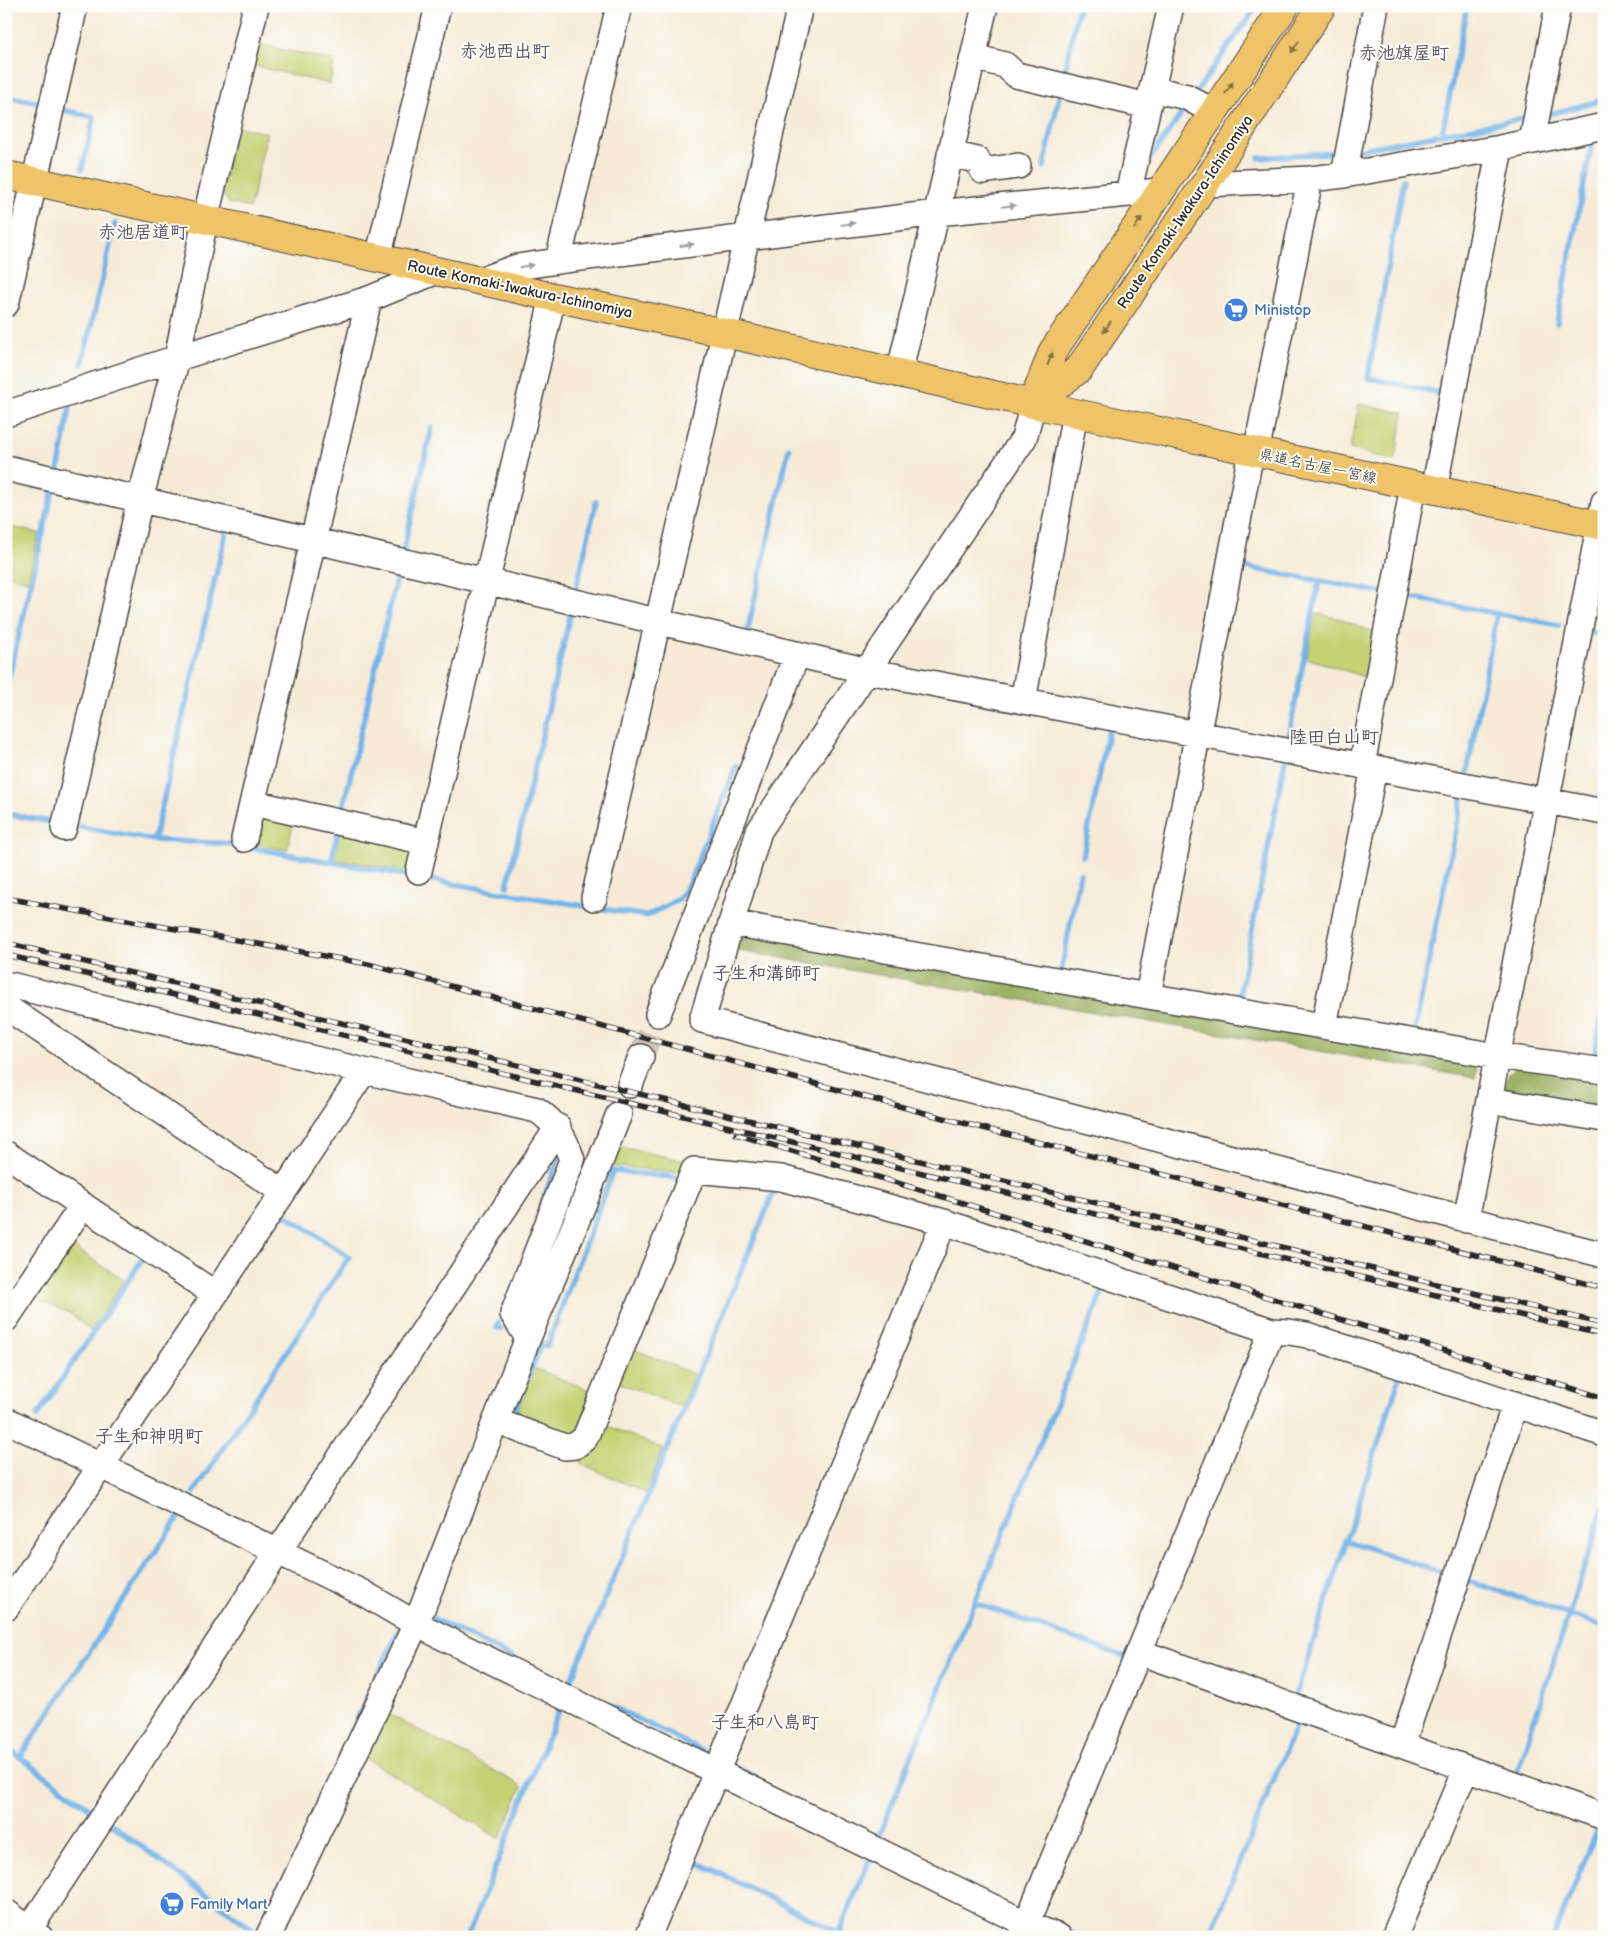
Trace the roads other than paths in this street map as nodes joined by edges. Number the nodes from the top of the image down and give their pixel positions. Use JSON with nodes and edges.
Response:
{"nodes":[{"id":1,"x":75,"y":6,"type":"edge"},
{"id":2,"x":256,"y":6,"type":"edge"},
{"id":3,"x":438,"y":6,"type":"edge"},
{"id":4,"x":619,"y":6,"type":"edge"},
{"id":5,"x":800,"y":6,"type":"edge"},
{"id":6,"x":985,"y":6,"type":"edge"},
{"id":7,"x":1171,"y":6,"type":"edge"},
{"id":8,"x":1285,"y":6,"type":"edge"},
{"id":9,"x":1322,"y":6,"type":"edge"},
{"id":10,"x":1376,"y":6,"type":"edge"},
{"id":11,"x":1558,"y":6,"type":"edge"},
{"id":12,"x":973,"y":56,"type":"junction"},
{"id":13,"x":1150,"y":97,"type":"junction"},
{"id":14,"x":1213,"y":112,"type":"junction"},
{"id":15,"x":1603,"y":127,"type":"edge"},
{"id":16,"x":1532,"y":141,"type":"junction"},
{"id":17,"x":1500,"y":148,"type":"junction"},
{"id":18,"x":950,"y":154,"type":"junction"},
{"id":19,"x":1018,"y":166,"type":"dead end"},
{"id":20,"x":6,"y":175,"type":"edge"},
{"id":21,"x":1344,"y":175,"type":"junction"},
{"id":22,"x":1310,"y":179,"type":"junction"},
{"id":23,"x":36,"y":181,"type":"junction"},
{"id":24,"x":1205,"y":184,"type":"junction"},
{"id":25,"x":1159,"y":191,"type":"junction"},
{"id":26,"x":1128,"y":194,"type":"junction"},
{"id":27,"x":937,"y":213,"type":"junction"},
{"id":28,"x":205,"y":220,"type":"junction"},
{"id":29,"x":747,"y":237,"type":"junction"},
{"id":30,"x":378,"y":258,"type":"junction"},
{"id":31,"x":558,"y":261,"type":"junction"},
{"id":32,"x":437,"y":271,"type":"junction"},
{"id":33,"x":479,"y":281,"type":"junction"},
{"id":34,"x":553,"y":297,"type":"junction"},
{"id":35,"x":369,"y":299,"type":"junction"},
{"id":36,"x":6,"y":304,"type":"edge"},
{"id":37,"x":725,"y":333,"type":"junction"},
{"id":38,"x":176,"y":358,"type":"junction"},
{"id":39,"x":900,"y":374,"type":"junction"},
{"id":40,"x":1033,"y":404,"type":"junction"},
{"id":41,"x":1075,"y":413,"type":"junction"},
{"id":42,"x":6,"y":414,"type":"edge"},
{"id":43,"x":1253,"y":452,"type":"junction"},
{"id":44,"x":6,"y":468,"type":"edge"},
{"id":45,"x":1423,"y":488,"type":"junction"},
{"id":46,"x":140,"y":500,"type":"junction"},
{"id":47,"x":1602,"y":518,"type":"edge"},
{"id":48,"x":313,"y":540,"type":"junction"},
{"id":49,"x":487,"y":581,"type":"junction"},
{"id":50,"x":658,"y":622,"type":"junction"},
{"id":51,"x":797,"y":654,"type":"junction"},
{"id":52,"x":868,"y":671,"type":"junction"},
{"id":53,"x":1023,"y":700,"type":"junction"},
{"id":54,"x":1198,"y":734,"type":"junction"},
{"id":55,"x":1368,"y":767,"type":"junction"},
{"id":56,"x":1546,"y":801,"type":"junction"},
{"id":57,"x":252,"y":803,"type":"junction"},
{"id":58,"x":1604,"y":812,"type":"edge"},
{"id":59,"x":64,"y":828,"type":"dead end"},
{"id":60,"x":244,"y":838,"type":"dead end"},
{"id":61,"x":426,"y":842,"type":"junction"},
{"id":62,"x":419,"y":871,"type":"dead end"},
{"id":63,"x":594,"y":898,"type":"dead end"},
{"id":64,"x":731,"y":923,"type":"junction"},
{"id":65,"x":7,"y":992,"type":"edge"},
{"id":66,"x":1148,"y":996,"type":"junction"},
{"id":67,"x":658,"y":1014,"type":"tunnel mouth"},
{"id":68,"x":1324,"y":1026,"type":"junction"},
{"id":69,"x":1497,"y":1056,"type":"junction"},
{"id":70,"x":641,"y":1057,"type":"tunnel mouth"},
{"id":71,"x":364,"y":1070,"type":"junction"},
{"id":72,"x":1604,"y":1071,"type":"edge"},
{"id":73,"x":630,"y":1085,"type":"dead end"},
{"id":74,"x":1489,"y":1100,"type":"junction"},
{"id":75,"x":619,"y":1114,"type":"dead end"},
{"id":76,"x":1604,"y":1119,"type":"edge"},
{"id":77,"x":558,"y":1127,"type":"junction"},
{"id":78,"x":6,"y":1154,"type":"edge"},
{"id":79,"x":283,"y":1192,"type":"junction"},
{"id":80,"x":83,"y":1205,"type":"junction"},
{"id":81,"x":1466,"y":1220,"type":"junction"},
{"id":82,"x":944,"y":1222,"type":"junction"},
{"id":83,"x":1604,"y":1256,"type":"edge"},
{"id":84,"x":215,"y":1294,"type":"junction"},
{"id":85,"x":6,"y":1319,"type":"edge"},
{"id":86,"x":1272,"y":1331,"type":"junction"},
{"id":87,"x":528,"y":1338,"type":"junction"},
{"id":88,"x":1515,"y":1404,"type":"junction"},
{"id":89,"x":6,"y":1420,"type":"edge"},
{"id":90,"x":496,"y":1421,"type":"junction"},
{"id":91,"x":1604,"y":1434,"type":"edge"},
{"id":92,"x":101,"y":1466,"type":"junction"},
{"id":93,"x":278,"y":1552,"type":"junction"},
{"id":94,"x":6,"y":1608,"type":"edge"},
{"id":95,"x":416,"y":1624,"type":"junction"},
{"id":96,"x":1139,"y":1652,"type":"junction"},
{"id":97,"x":1402,"y":1745,"type":"junction"},
{"id":98,"x":1466,"y":1768,"type":"junction"},
{"id":99,"x":716,"y":1772,"type":"junction"},
{"id":100,"x":1604,"y":1817,"type":"edge"},
{"id":101,"x":6,"y":1912,"type":"edge"},
{"id":102,"x":1024,"y":1930,"type":"edge"},
{"id":103,"x":31,"y":1934,"type":"edge"},
{"id":104,"x":268,"y":1937,"type":"edge"},
{"id":105,"x":648,"y":1937,"type":"edge"},
{"id":106,"x":1059,"y":1937,"type":"edge"},
{"id":107,"x":1394,"y":1937,"type":"edge"}],
"edges":[{"from":1,"to":23,"type":"street"},
{"from":2,"to":28,"type":"street"},
{"from":3,"to":30,"type":"street"},
{"from":4,"to":31,"type":"street"},
{"from":5,"to":29,"type":"street"},
{"from":6,"to":12,"type":"street"},
{"from":7,"to":13,"type":"street"},
{"from":14,"to":8,"type":"main road","one_way":true},
{"from":9,"to":24,"type":"main road","name":"Route Komaki-Iwakura-Ichinomiya","one_way":true},
{"from":10,"to":21,"type":"street"},
{"from":11,"to":16,"type":"street"},
{"from":12,"to":13,"type":"street"},
{"from":12,"to":18,"type":"street"},
{"from":13,"to":14,"type":"street"},
{"from":13,"to":26,"type":"street"},
{"from":14,"to":25,"type":"main road"},
{"from":15,"to":16,"type":"street"},
{"from":16,"to":17,"type":"street"},
{"from":17,"to":21,"type":"street"},
{"from":17,"to":45,"type":"street"},
{"from":18,"to":19,"type":"street"},
{"from":18,"to":27,"type":"street"},
{"from":20,"to":23,"type":"main road","name":"Route Komaki-Iwakura-Ichinomiya"},
{"from":21,"to":22,"type":"street"},
{"from":22,"to":24,"type":"street"},
{"from":22,"to":43,"type":"street"},
{"from":23,"to":28,"type":"main road","name":"Route Komaki-Iwakura-Ichinomiya"},
{"from":23,"to":36,"type":"street"},
{"from":24,"to":40,"type":"main road","name":"Route Komaki-Iwakura-Ichinomiya","one_way":true},
{"from":25,"to":26,"type":"street"},
{"from":40,"to":25,"type":"main road","one_way":true},
{"from":27,"to":26,"type":"street","one_way":true},
{"from":29,"to":27,"type":"street","one_way":true},
{"from":27,"to":39,"type":"street"},
{"from":28,"to":30,"type":"main road","name":"Route Komaki-Iwakura-Ichinomiya"},
{"from":28,"to":38,"type":"street"},
{"from":31,"to":29,"type":"street","one_way":true},
{"from":29,"to":37,"type":"street"},
{"from":30,"to":32,"type":"main road","name":"Route Komaki-Iwakura-Ichinomiya"},
{"from":33,"to":31,"type":"street","one_way":true},
{"from":32,"to":33,"type":"main road","name":"Route Komaki-Iwakura-Ichinomiya"},
{"from":32,"to":35,"type":"street"},
{"from":33,"to":34,"type":"main road","name":"Route Komaki-Iwakura-Ichinomiya"},
{"from":34,"to":37,"type":"main road","name":"Route Komaki-Iwakura-Ichinomiya"},
{"from":34,"to":49,"type":"street"},
{"from":35,"to":38,"type":"street"},
{"from":35,"to":48,"type":"street"},
{"from":37,"to":39,"type":"main road","name":"Route Komaki-Iwakura-Ichinomiya"},
{"from":37,"to":50,"type":"street"},
{"from":38,"to":42,"type":"street"},
{"from":38,"to":46,"type":"street"},
{"from":39,"to":40,"type":"main road","name":"Route Komaki-Iwakura-Ichinomiya"},
{"from":40,"to":41,"type":"main road","name":"県道名古屋一宮線"},
{"from":40,"to":52,"type":"street"},
{"from":41,"to":43,"type":"main road","name":"県道名古屋一宮線"},
{"from":41,"to":53,"type":"street"},
{"from":43,"to":45,"type":"main road","name":"県道名古屋一宮線"},
{"from":43,"to":54,"type":"street"},
{"from":44,"to":46,"type":"street"},
{"from":45,"to":47,"type":"main road","name":"県道名古屋一宮線"},
{"from":45,"to":55,"type":"street"},
{"from":46,"to":48,"type":"street"},
{"from":46,"to":59,"type":"street"},
{"from":47,"to":56,"type":"street"},
{"from":48,"to":49,"type":"street"},
{"from":48,"to":57,"type":"street"},
{"from":49,"to":50,"type":"street"},
{"from":49,"to":61,"type":"street"},
{"from":50,"to":51,"type":"street"},
{"from":50,"to":63,"type":"street"},
{"from":51,"to":52,"type":"street"},
{"from":51,"to":67,"type":"street"},
{"from":52,"to":53,"type":"street"},
{"from":52,"to":64,"type":"street"},
{"from":53,"to":54,"type":"street"},
{"from":54,"to":55,"type":"street"},
{"from":54,"to":66,"type":"street"},
{"from":55,"to":56,"type":"street"},
{"from":55,"to":68,"type":"street"},
{"from":56,"to":58,"type":"street"},
{"from":56,"to":69,"type":"street"},
{"from":57,"to":60,"type":"street"},
{"from":57,"to":61,"type":"street"},
{"from":61,"to":62,"type":"street"},
{"from":64,"to":66,"type":"street"},
{"from":64,"to":81,"type":"street"},
{"from":65,"to":71,"type":"street"},
{"from":65,"to":79,"type":"street"},
{"from":66,"to":68,"type":"street"},
{"from":68,"to":69,"type":"street"},
{"from":69,"to":72,"type":"street"},
{"from":69,"to":74,"type":"street"},
{"from":70,"to":73,"type":"street"},
{"from":71,"to":77,"type":"street"},
{"from":71,"to":79,"type":"street"},
{"from":74,"to":76,"type":"street"},
{"from":74,"to":81,"type":"street"},
{"from":75,"to":87,"type":"street"},
{"from":77,"to":87,"type":"street"},
{"from":77,"to":93,"type":"street"},
{"from":78,"to":80,"type":"street"},
{"from":79,"to":84,"type":"street"},
{"from":80,"to":84,"type":"street"},
{"from":80,"to":85,"type":"street"},
{"from":81,"to":83,"type":"street"},
{"from":82,"to":86,"type":"street"},
{"from":82,"to":90,"type":"street"},
{"from":82,"to":99,"type":"street"},
{"from":84,"to":92,"type":"street"},
{"from":86,"to":88,"type":"street"},
{"from":86,"to":96,"type":"street"},
{"from":87,"to":90,"type":"street"},
{"from":88,"to":91,"type":"street"},
{"from":88,"to":97,"type":"street"},
{"from":89,"to":92,"type":"street"},
{"from":90,"to":95,"type":"street"},
{"from":92,"to":93,"type":"street"},
{"from":92,"to":94,"type":"street"},
{"from":93,"to":95,"type":"street"},
{"from":93,"to":103,"type":"street"},
{"from":95,"to":99,"type":"street"},
{"from":95,"to":104,"type":"street"},
{"from":96,"to":97,"type":"street"},
{"from":96,"to":102,"type":"street"},
{"from":97,"to":98,"type":"street"},
{"from":98,"to":100,"type":"street"},
{"from":98,"to":107,"type":"street"},
{"from":99,"to":102,"type":"street"},
{"from":99,"to":105,"type":"street"},
{"from":101,"to":103,"type":"street"},
{"from":102,"to":106,"type":"street"}]}
